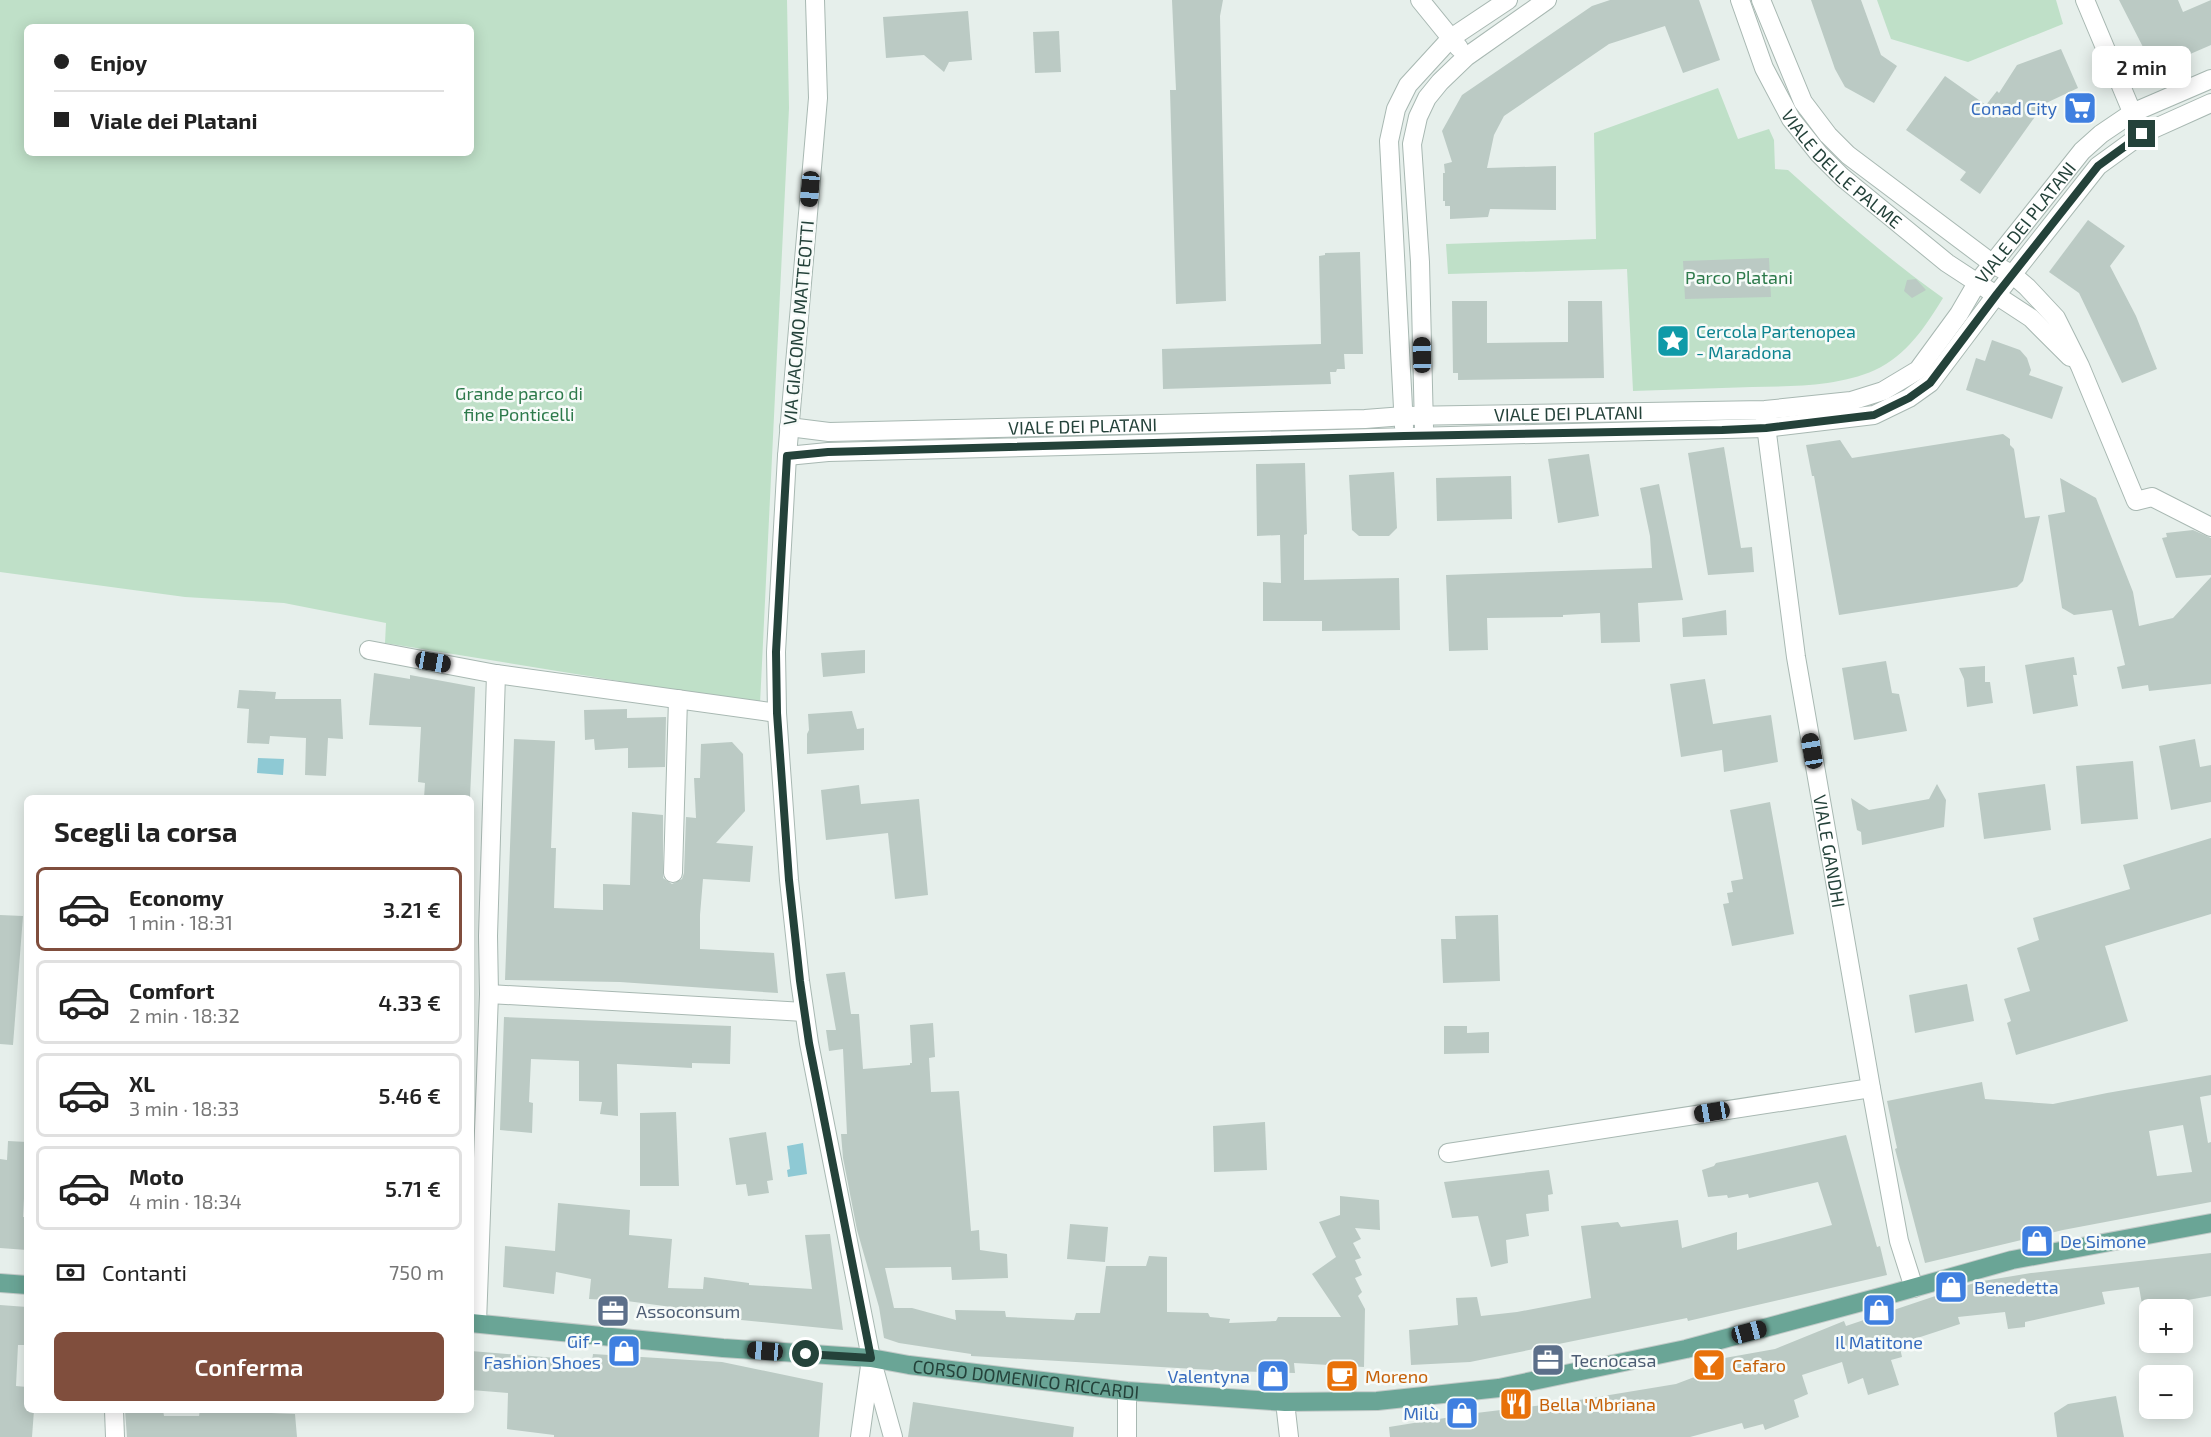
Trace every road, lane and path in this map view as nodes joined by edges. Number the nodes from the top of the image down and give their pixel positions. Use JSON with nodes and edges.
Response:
{"nodes":[{"id":1,"x":815,"y":0,"type":"edge"},
{"id":2,"x":1420,"y":0,"type":"edge"},
{"id":3,"x":1508,"y":0,"type":"edge"},
{"id":4,"x":1547,"y":0,"type":"edge"},
{"id":5,"x":1740,"y":0,"type":"edge"},
{"id":6,"x":1761,"y":0,"type":"edge"},
{"id":7,"x":2085,"y":0,"type":"edge"},
{"id":8,"x":1451,"y":38,"type":"junction"},
{"id":9,"x":1466,"y":57,"type":"junction"},
{"id":10,"x":2211,"y":79,"type":"edge"},
{"id":11,"x":2211,"y":104,"type":"edge"},
{"id":12,"x":2132,"y":113,"type":"junction"},
{"id":13,"x":2142,"y":134,"type":"junction"},
{"id":14,"x":1993,"y":264,"type":"junction"},
{"id":15,"x":2013,"y":275,"type":"junction"},
{"id":16,"x":1977,"y":283,"type":"junction"},
{"id":17,"x":1997,"y":294,"type":"junction"},
{"id":18,"x":2080,"y":366,"type":"junction"},
{"id":19,"x":1404,"y":416,"type":"junction"},
{"id":20,"x":1424,"y":416,"type":"junction"},
{"id":21,"x":1765,"y":419,"type":"junction"},
{"id":22,"x":789,"y":427,"type":"junction"},
{"id":23,"x":1404,"y":436,"type":"junction"},
{"id":24,"x":1424,"y":436,"type":"junction"},
{"id":25,"x":787,"y":456,"type":"junction"},
{"id":26,"x":2211,"y":526,"type":"edge"},
{"id":27,"x":369,"y":650,"type":"dead end"},
{"id":28,"x":496,"y":674,"type":"junction"},
{"id":29,"x":678,"y":699,"type":"junction"},
{"id":30,"x":777,"y":713,"type":"junction"},
{"id":31,"x":672,"y":873,"type":"dead end"},
{"id":32,"x":489,"y":994,"type":"junction"},
{"id":33,"x":804,"y":1012,"type":"junction"},
{"id":34,"x":1871,"y":1088,"type":"junction"},
{"id":35,"x":1448,"y":1153,"type":"dead end"},
{"id":36,"x":2211,"y":1223,"type":"edge"},
{"id":37,"x":0,"y":1283,"type":"edge"},
{"id":38,"x":24,"y":1285,"type":"edge"},
{"id":39,"x":1914,"y":1288,"type":"junction"},
{"id":40,"x":474,"y":1323,"type":"edge"},
{"id":41,"x":871,"y":1358,"type":"junction"},
{"id":42,"x":1127,"y":1391,"type":"junction"},
{"id":43,"x":1285,"y":1402,"type":"junction"},
{"id":44,"x":114,"y":1413,"type":"edge"},
{"id":45,"x":115,"y":1437,"type":"edge"},
{"id":46,"x":860,"y":1437,"type":"edge"},
{"id":47,"x":893,"y":1437,"type":"edge"},
{"id":48,"x":1127,"y":1437,"type":"edge"},
{"id":49,"x":1289,"y":1437,"type":"edge"}],
"edges":[{"from":1,"to":22,"type":"street","name":"VIA GIACOMO MATTEOTTI"},
{"from":2,"to":8,"type":"street"},
{"from":3,"to":8,"type":"street"},
{"from":4,"to":9,"type":"street"},
{"from":5,"to":16,"type":"street","name":"VIALE DELLE PALME"},
{"from":6,"to":14,"type":"street","name":"VIALE DELLE PALME"},
{"from":7,"to":12,"type":"street"},
{"from":8,"to":9,"type":"street"},
{"from":8,"to":19,"type":"street"},
{"from":9,"to":20,"type":"street"},
{"from":10,"to":12,"type":"street","name":"VIALE DEI PLATANI"},
{"from":11,"to":13,"type":"street","name":"VIALE DEI PLATANI"},
{"from":12,"to":13,"type":"street"},
{"from":12,"to":14,"type":"street","name":"VIALE DEI PLATANI"},
{"from":13,"to":15,"type":"street","name":"VIALE DEI PLATANI"},
{"from":14,"to":15,"type":"street","name":"VIALE DELLE PALME"},
{"from":14,"to":16,"type":"street","name":"VIALE DEI PLATANI"},
{"from":15,"to":17,"type":"street","name":"VIALE DEI PLATANI"},
{"from":15,"to":18,"type":"street","name":"VIALE DELLE PALME"},
{"from":16,"to":17,"type":"street","name":"VIALE DELLE PALME"},
{"from":16,"to":21,"type":"street","name":"VIALE DEI PLATANI"},
{"from":17,"to":18,"type":"street","name":"VIALE DELLE PALME"},
{"from":17,"to":21,"type":"street","name":"VIALE DEI PLATANI"},
{"from":18,"to":26,"type":"street","name":"VIALE DELLE PALME"},
{"from":19,"to":20,"type":"street","name":"VIALE DEI PLATANI"},
{"from":19,"to":22,"type":"street","name":"VIALE DEI PLATANI"},
{"from":19,"to":23,"type":"street"},
{"from":20,"to":21,"type":"street","name":"VIALE DEI PLATANI"},
{"from":20,"to":24,"type":"street"},
{"from":21,"to":24,"type":"street","name":"VIALE DEI PLATANI"},
{"from":21,"to":34,"type":"street","name":"VIALE GANDHI"},
{"from":22,"to":25,"type":"street","name":"VIA GIACOMO MATTEOTTI"},
{"from":23,"to":24,"type":"street","name":"VIALE DEI PLATANI"},
{"from":23,"to":25,"type":"street","name":"VIALE DEI PLATANI"},
{"from":25,"to":30,"type":"street","name":"VIA GIACOMO MATTEOTTI"},
{"from":27,"to":28,"type":"street"},
{"from":28,"to":29,"type":"street"},
{"from":28,"to":32,"type":"street"},
{"from":29,"to":30,"type":"street"},
{"from":29,"to":31,"type":"street"},
{"from":30,"to":33,"type":"street","name":"VIA GIACOMO MATTEOTTI"},
{"from":32,"to":33,"type":"street"},
{"from":32,"to":40,"type":"street"},
{"from":33,"to":41,"type":"street","name":"VIA GIACOMO MATTEOTTI"},
{"from":34,"to":35,"type":"street"},
{"from":34,"to":39,"type":"street","name":"VIALE GANDHI"},
{"from":36,"to":39,"type":"main road","name":"CORSO DOMENICO RICCARDI"},
{"from":37,"to":38,"type":"main road"},
{"from":39,"to":43,"type":"main road","name":"CORSO DOMENICO RICCARDI"},
{"from":40,"to":41,"type":"main road","name":"CORSO DOMENICO RICCARDI"},
{"from":41,"to":42,"type":"main road","name":"CORSO DOMENICO RICCARDI"},
{"from":41,"to":46,"type":"street"},
{"from":41,"to":47,"type":"street"},
{"from":42,"to":43,"type":"main road","name":"CORSO DOMENICO RICCARDI"},
{"from":42,"to":48,"type":"street"},
{"from":43,"to":49,"type":"street"},
{"from":44,"to":45,"type":"street"}]}
